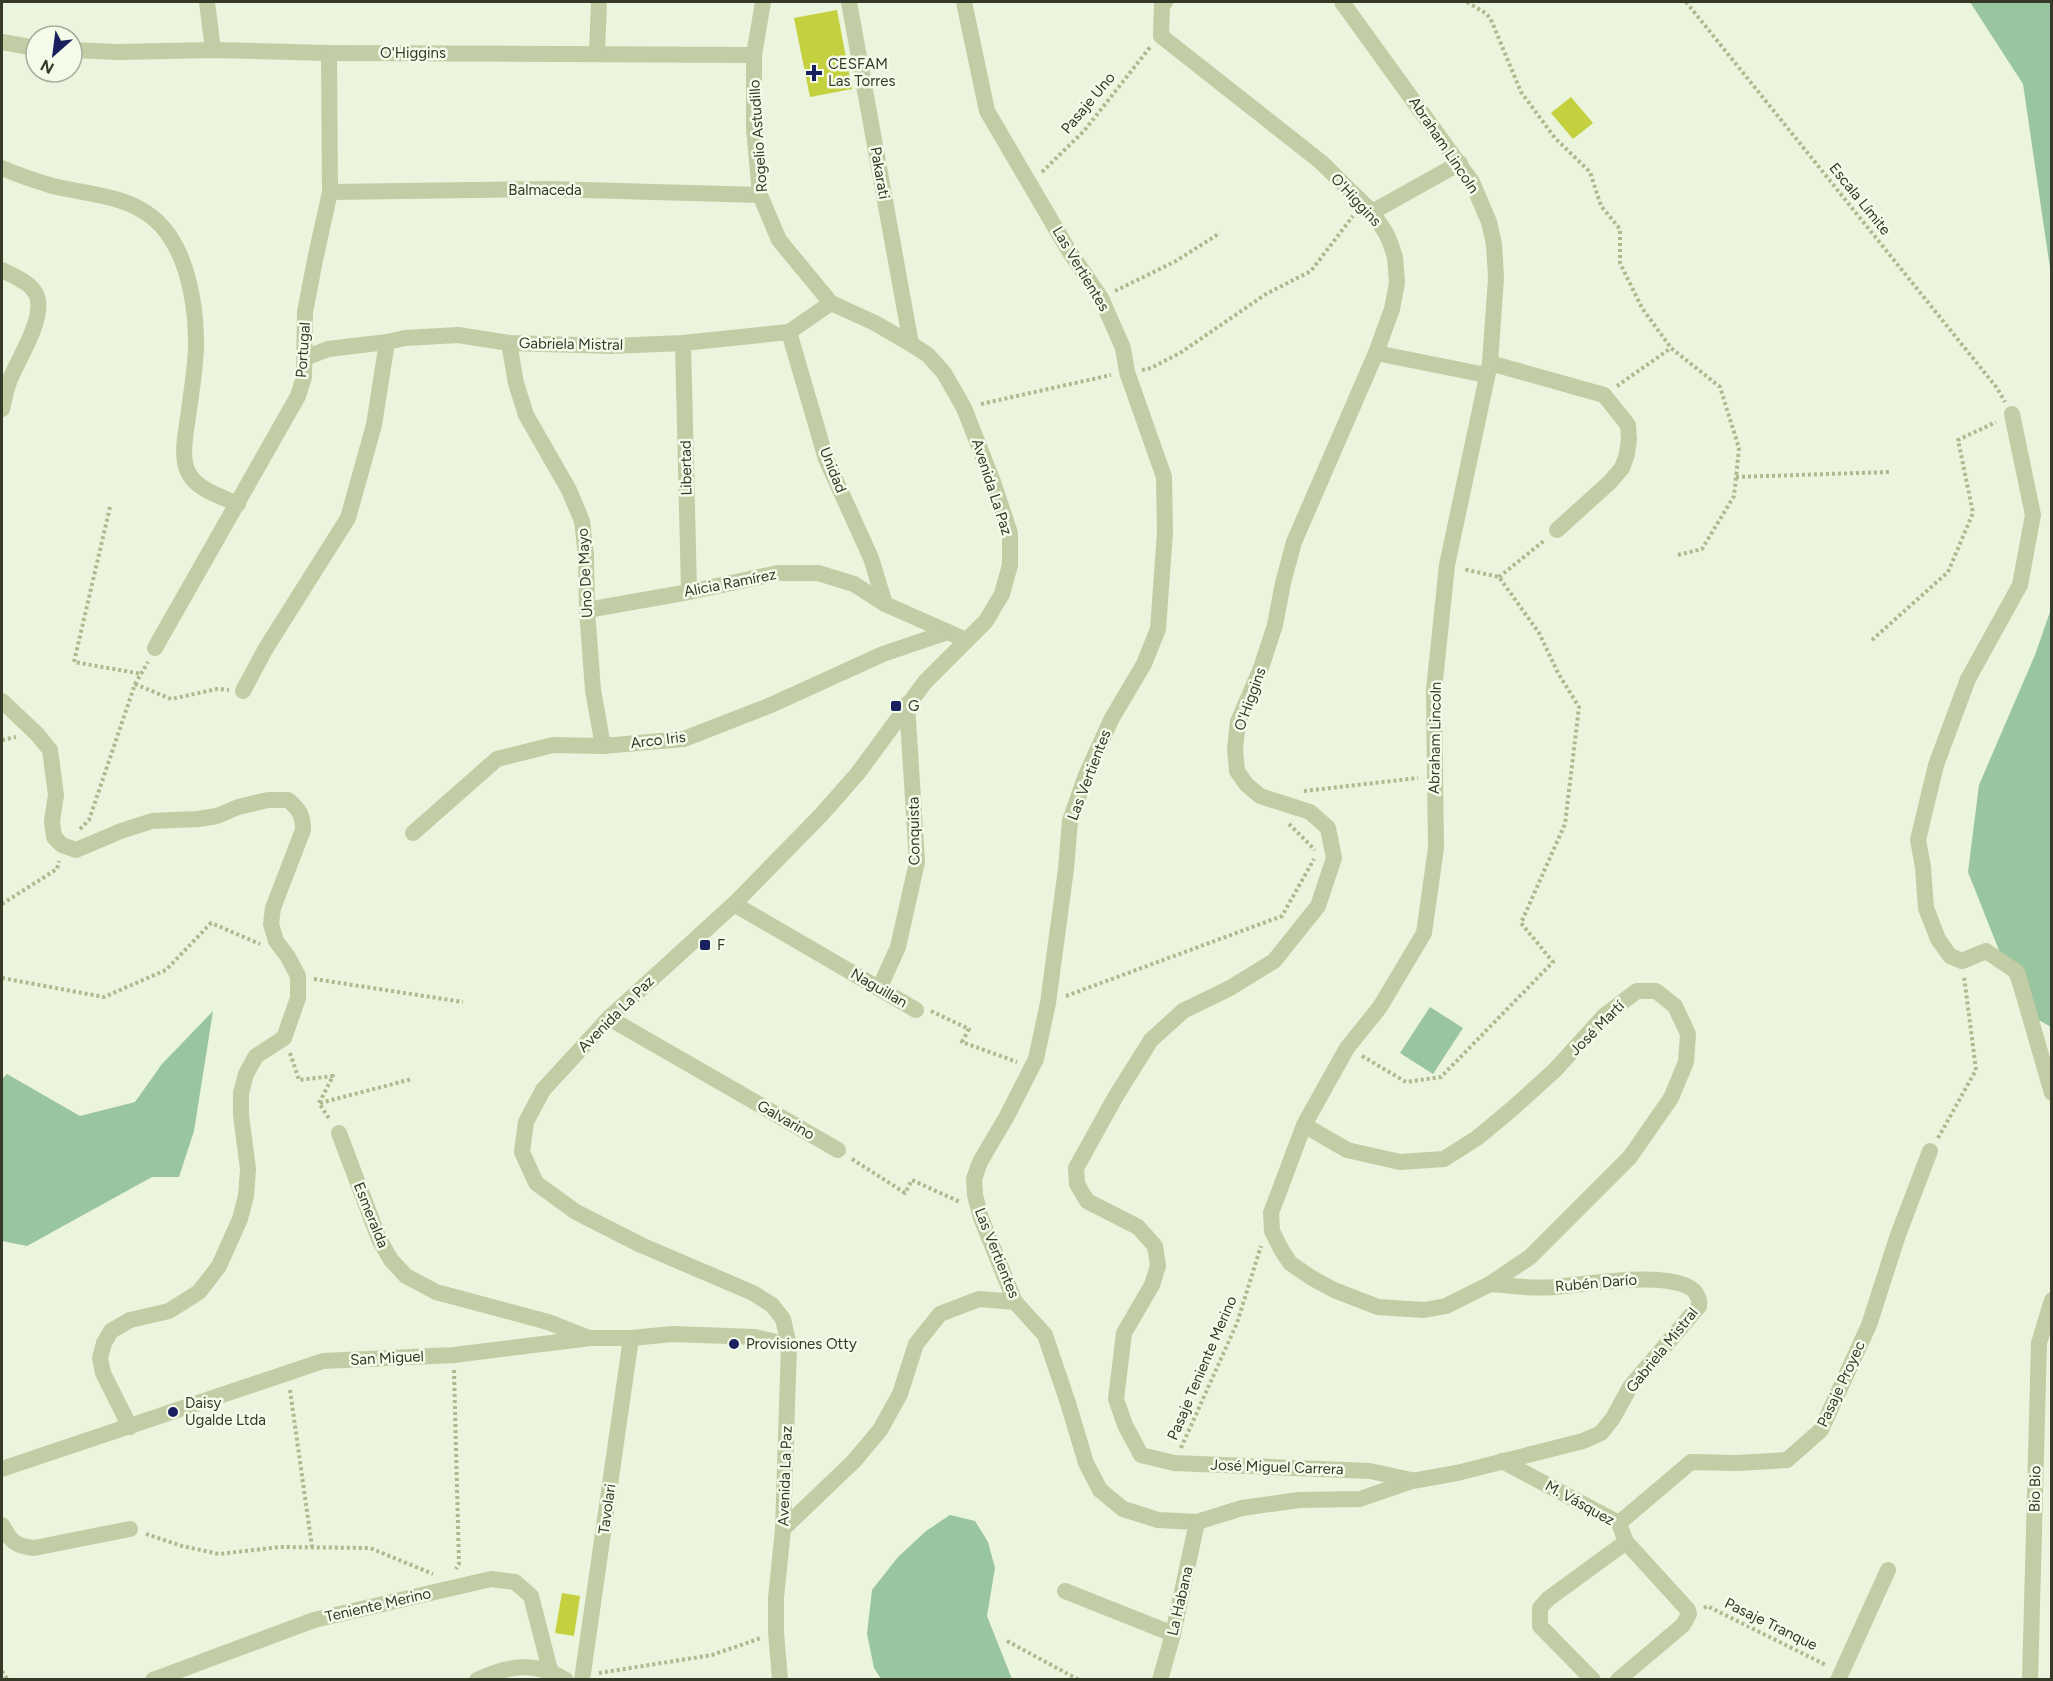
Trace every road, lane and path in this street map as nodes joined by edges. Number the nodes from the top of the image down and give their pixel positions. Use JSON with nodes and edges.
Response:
{"nodes":[{"id":1,"x":207,"y":2,"type":"edge"},
{"id":2,"x":599,"y":2,"type":"edge"},
{"id":3,"x":763,"y":2,"type":"edge"},
{"id":4,"x":849,"y":2,"type":"edge"},
{"id":5,"x":964,"y":2,"type":"edge"},
{"id":6,"x":1164,"y":2,"type":"edge"},
{"id":7,"x":1342,"y":2,"type":"edge"},
{"id":8,"x":1467,"y":2,"type":"edge"},
{"id":9,"x":1686,"y":2,"type":"edge"},
{"id":10,"x":1161,"y":36,"type":"junction"},
{"id":11,"x":2,"y":42,"type":"edge"},
{"id":12,"x":24,"y":46,"type":"edge"},
{"id":13,"x":213,"y":50,"type":"junction"},
{"id":14,"x":84,"y":51,"type":"edge"},
{"id":15,"x":329,"y":53,"type":"junction"},
{"id":16,"x":597,"y":53,"type":"junction"},
{"id":17,"x":754,"y":55,"type":"junction"},
{"id":18,"x":1460,"y":163,"type":"junction"},
{"id":19,"x":2,"y":168,"type":"edge"},
{"id":20,"x":1031,"y":183,"type":"junction"},
{"id":21,"x":330,"y":192,"type":"junction"},
{"id":22,"x":760,"y":195,"type":"junction"},
{"id":23,"x":1367,"y":208,"type":"junction"},
{"id":24,"x":1220,"y":233,"type":"dead end"},
{"id":25,"x":2,"y":270,"type":"edge"},
{"id":26,"x":1101,"y":298,"type":"junction"},
{"id":27,"x":831,"y":303,"type":"junction"},
{"id":28,"x":789,"y":332,"type":"junction"},
{"id":29,"x":387,"y":342,"type":"junction"},
{"id":30,"x":509,"y":343,"type":"junction"},
{"id":31,"x":683,"y":343,"type":"junction"},
{"id":32,"x":911,"y":344,"type":"junction"},
{"id":33,"x":1671,"y":348,"type":"junction"},
{"id":34,"x":1376,"y":353,"type":"junction"},
{"id":35,"x":305,"y":358,"type":"junction"},
{"id":36,"x":1488,"y":369,"type":"junction"},
{"id":37,"x":1127,"y":372,"type":"junction"},
{"id":38,"x":1604,"y":395,"type":"junction"},
{"id":39,"x":964,"y":408,"type":"junction"},
{"id":40,"x":2,"y":409,"type":"edge"},
{"id":41,"x":2012,"y":414,"type":"junction"},
{"id":42,"x":1889,"y":472,"type":"dead end"},
{"id":43,"x":1736,"y":477,"type":"junction"},
{"id":44,"x":238,"y":504,"type":"junction"},
{"id":45,"x":110,"y":507,"type":"dead end"},
{"id":46,"x":1557,"y":530,"type":"joint"},
{"id":47,"x":1678,"y":555,"type":"dead end"},
{"id":48,"x":1447,"y":565,"type":"junction"},
{"id":49,"x":1499,"y":577,"type":"junction"},
{"id":50,"x":688,"y":592,"type":"junction"},
{"id":51,"x":885,"y":604,"type":"junction"},
{"id":52,"x":586,"y":609,"type":"junction"},
{"id":53,"x":948,"y":632,"type":"junction"},
{"id":54,"x":966,"y":640,"type":"junction"},
{"id":55,"x":1872,"y":640,"type":"dead end"},
{"id":56,"x":155,"y":648,"type":"joint"},
{"id":57,"x":142,"y":674,"type":"junction"},
{"id":58,"x":135,"y":684,"type":"junction"},
{"id":59,"x":243,"y":691,"type":"joint"},
{"id":60,"x":2,"y":701,"type":"edge"},
{"id":61,"x":907,"y":704,"type":"junction"},
{"id":62,"x":603,"y":746,"type":"junction"},
{"id":63,"x":1434,"y":776,"type":"junction"},
{"id":64,"x":1295,"y":792,"type":"dead end"},
{"id":65,"x":413,"y":832,"type":"dead end"},
{"id":66,"x":62,"y":845,"type":"junction"},
{"id":67,"x":1318,"y":853,"type":"dead end"},
{"id":68,"x":2,"y":904,"type":"edge"},
{"id":69,"x":734,"y":904,"type":"junction"},
{"id":70,"x":288,"y":957,"type":"junction"},
{"id":71,"x":1962,"y":961,"type":"junction"},
{"id":72,"x":298,"y":976,"type":"junction"},
{"id":73,"x":2,"y":978,"type":"edge"},
{"id":74,"x":879,"y":989,"type":"junction"},
{"id":75,"x":463,"y":1002,"type":"dead end"},
{"id":76,"x":1048,"y":1003,"type":"junction"},
{"id":77,"x":916,"y":1010,"type":"joint"},
{"id":78,"x":609,"y":1018,"type":"junction"},
{"id":79,"x":284,"y":1038,"type":"junction"},
{"id":80,"x":1347,"y":1048,"type":"junction"},
{"id":81,"x":1036,"y":1059,"type":"junction"},
{"id":82,"x":412,"y":1079,"type":"dead end"},
{"id":83,"x":2052,"y":1093,"type":"edge"},
{"id":84,"x":319,"y":1103,"type":"junction"},
{"id":85,"x":1304,"y":1125,"type":"junction"},
{"id":86,"x":339,"y":1133,"type":"joint"},
{"id":87,"x":838,"y":1150,"type":"joint"},
{"id":88,"x":1930,"y":1151,"type":"joint"},
{"id":89,"x":957,"y":1200,"type":"dead end"},
{"id":90,"x":1271,"y":1213,"type":"junction"},
{"id":91,"x":1490,"y":1284,"type":"junction"},
{"id":92,"x":1698,"y":1296,"type":"joint"},
{"id":93,"x":2052,"y":1300,"type":"edge"},
{"id":94,"x":1015,"y":1302,"type":"junction"},
{"id":95,"x":591,"y":1338,"type":"junction"},
{"id":96,"x":631,"y":1338,"type":"junction"},
{"id":97,"x":789,"y":1345,"type":"junction"},
{"id":98,"x":454,"y":1355,"type":"junction"},
{"id":99,"x":287,"y":1372,"type":"junction"},
{"id":100,"x":130,"y":1427,"type":"junction"},
{"id":101,"x":1601,"y":1433,"type":"joint"},
{"id":102,"x":1141,"y":1455,"type":"joint"},
{"id":103,"x":1502,"y":1461,"type":"junction"},
{"id":104,"x":1174,"y":1463,"type":"junction"},
{"id":105,"x":2,"y":1469,"type":"edge"},
{"id":106,"x":1412,"y":1481,"type":"junction"},
{"id":107,"x":1197,"y":1521,"type":"junction"},
{"id":108,"x":1619,"y":1523,"type":"junction"},
{"id":109,"x":2,"y":1525,"type":"edge"},
{"id":110,"x":130,"y":1529,"type":"joint"},
{"id":111,"x":783,"y":1529,"type":"junction"},
{"id":112,"x":1626,"y":1542,"type":"junction"},
{"id":113,"x":312,"y":1547,"type":"junction"},
{"id":114,"x":1888,"y":1570,"type":"dead end"},
{"id":115,"x":454,"y":1583,"type":"junction"},
{"id":116,"x":1065,"y":1591,"type":"dead end"},
{"id":117,"x":1689,"y":1614,"type":"junction"},
{"id":118,"x":776,"y":1632,"type":"junction"},
{"id":119,"x":1173,"y":1634,"type":"junction"},
{"id":120,"x":1007,"y":1641,"type":"dead end"},
{"id":121,"x":550,"y":1670,"type":"junction"},
{"id":122,"x":2,"y":1671,"type":"edge"},
{"id":123,"x":530,"y":1673,"type":"edge"},
{"id":124,"x":1840,"y":1676,"type":"edge"},
{"id":125,"x":583,"y":1678,"type":"edge"},
{"id":126,"x":8,"y":1680,"type":"edge"},
{"id":127,"x":153,"y":1680,"type":"edge"},
{"id":128,"x":477,"y":1680,"type":"edge"},
{"id":129,"x":566,"y":1680,"type":"edge"},
{"id":130,"x":780,"y":1680,"type":"edge"},
{"id":131,"x":1079,"y":1680,"type":"edge"},
{"id":132,"x":1160,"y":1680,"type":"edge"},
{"id":133,"x":1593,"y":1680,"type":"edge"},
{"id":134,"x":1617,"y":1680,"type":"edge"},
{"id":135,"x":2030,"y":1680,"type":"edge"}],
"edges":[{"from":1,"to":13,"type":"street"},
{"from":2,"to":16,"type":"street"},
{"from":3,"to":17,"type":"street","name":"Rogelio Astudillo"},
{"from":4,"to":32,"type":"street","name":"Pakarati"},
{"from":5,"to":20,"type":"street","name":"Las Vertientes"},
{"from":6,"to":10,"type":"street"},
{"from":7,"to":18,"type":"street","name":"Abraham Lincoln"},
{"from":8,"to":33,"type":"path"},
{"from":9,"to":41,"type":"path","name":"Escala Límite"},
{"from":10,"to":20,"type":"path","name":"Pasaje Uno"},
{"from":10,"to":23,"type":"street","name":"O'Higgins"},
{"from":11,"to":12,"type":"street"},
{"from":13,"to":14,"type":"street","name":"O'Higgins"},
{"from":13,"to":15,"type":"street","name":"O'Higgins"},
{"from":15,"to":16,"type":"street","name":"O'Higgins"},
{"from":15,"to":21,"type":"street","name":"Portugal"},
{"from":16,"to":17,"type":"street","name":"O'Higgins"},
{"from":17,"to":22,"type":"street","name":"Rogelio Astudillo"},
{"from":18,"to":23,"type":"street"},
{"from":18,"to":36,"type":"street","name":"Abraham Lincoln"},
{"from":19,"to":44,"type":"street"},
{"from":20,"to":26,"type":"street","name":"Las Vertientes"},
{"from":21,"to":22,"type":"street","name":"Balmaceda"},
{"from":21,"to":35,"type":"street","name":"Portugal"},
{"from":22,"to":27,"type":"street","name":"Rogelio Astudillo"},
{"from":23,"to":34,"type":"street","name":"O'Higgins"},
{"from":23,"to":37,"type":"path"},
{"from":24,"to":26,"type":"path"},
{"from":25,"to":40,"type":"street"},
{"from":26,"to":37,"type":"street","name":"Las Vertientes"},
{"from":27,"to":28,"type":"street","name":"Gabriela Mistral"},
{"from":27,"to":32,"type":"street","name":"Rogelio Astudillo"},
{"from":28,"to":31,"type":"street","name":"Gabriela Mistral"},
{"from":28,"to":51,"type":"street","name":"Unidad"},
{"from":29,"to":30,"type":"street","name":"Gabriela Mistral"},
{"from":29,"to":35,"type":"street","name":"Gabriela Mistral"},
{"from":29,"to":59,"type":"street"},
{"from":30,"to":31,"type":"street","name":"Gabriela Mistral"},
{"from":30,"to":52,"type":"street","name":"Uno De Mayo"},
{"from":31,"to":50,"type":"street","name":"Libertad"},
{"from":32,"to":39,"type":"street","name":"Avenida La Paz"},
{"from":33,"to":38,"type":"path"},
{"from":33,"to":43,"type":"path"},
{"from":34,"to":36,"type":"street"},
{"from":34,"to":102,"type":"street","name":"O'Higgins"},
{"from":35,"to":44,"type":"street","name":"Portugal"},
{"from":36,"to":38,"type":"street"},
{"from":36,"to":48,"type":"street","name":"Abraham Lincoln"},
{"from":37,"to":39,"type":"path"},
{"from":37,"to":76,"type":"street","name":"Las Vertientes"},
{"from":38,"to":46,"type":"street"},
{"from":39,"to":54,"type":"street","name":"Avenida La Paz"},
{"from":41,"to":55,"type":"path"},
{"from":41,"to":71,"type":"street"},
{"from":42,"to":43,"type":"path"},
{"from":43,"to":47,"type":"path"},
{"from":44,"to":56,"type":"street","name":"Portugal"},
{"from":45,"to":57,"type":"path"},
{"from":46,"to":49,"type":"path"},
{"from":48,"to":49,"type":"path"},
{"from":48,"to":63,"type":"street","name":"Abraham Lincoln"},
{"from":49,"to":80,"type":"path"},
{"from":50,"to":51,"type":"street","name":"Alicia Ramírez"},
{"from":50,"to":52,"type":"street","name":"Alicia Ramírez"},
{"from":51,"to":53,"type":"street","name":"Alicia Ramírez"},
{"from":52,"to":62,"type":"street","name":"Uno De Mayo"},
{"from":53,"to":54,"type":"street","name":"Alicia Ramírez"},
{"from":53,"to":62,"type":"street","name":"Arco Iris"},
{"from":54,"to":61,"type":"street","name":"Avenida La Paz"},
{"from":56,"to":57,"type":"path"},
{"from":57,"to":58,"type":"path"},
{"from":58,"to":59,"type":"path"},
{"from":58,"to":66,"type":"path"},
{"from":60,"to":66,"type":"street"},
{"from":61,"to":69,"type":"street","name":"Avenida La Paz"},
{"from":61,"to":74,"type":"street","name":"Conquista"},
{"from":62,"to":65,"type":"street","name":"Arco Iris"},
{"from":63,"to":64,"type":"path"},
{"from":63,"to":80,"type":"street","name":"Abraham Lincoln"},
{"from":66,"to":68,"type":"path"},
{"from":66,"to":70,"type":"street"},
{"from":67,"to":76,"type":"path"},
{"from":69,"to":74,"type":"street","name":"Naguillan"},
{"from":69,"to":78,"type":"street","name":"Avenida La Paz"},
{"from":70,"to":72,"type":"street"},
{"from":70,"to":73,"type":"path"},
{"from":71,"to":83,"type":"street"},
{"from":71,"to":88,"type":"path"},
{"from":72,"to":75,"type":"path"},
{"from":72,"to":79,"type":"street"},
{"from":74,"to":77,"type":"street","name":"Naguillan"},
{"from":76,"to":81,"type":"street","name":"Las Vertientes"},
{"from":77,"to":81,"type":"path","name":"Naguillan"},
{"from":78,"to":87,"type":"street","name":"Galvarino"},
{"from":78,"to":97,"type":"street","name":"Avenida La Paz"},
{"from":79,"to":84,"type":"path"},
{"from":79,"to":100,"type":"street"},
{"from":80,"to":85,"type":"street","name":"Abraham Lincoln"},
{"from":81,"to":94,"type":"street","name":"Las Vertientes"},
{"from":82,"to":84,"type":"path"},
{"from":84,"to":86,"type":"path"},
{"from":85,"to":90,"type":"street","name":"Abraham Lincoln"},
{"from":85,"to":91,"type":"street","name":"José Martí"},
{"from":86,"to":95,"type":"street","name":"Esmeralda"},
{"from":87,"to":89,"type":"path"},
{"from":88,"to":108,"type":"street","name":"Pasaje Proyec"},
{"from":90,"to":91,"type":"street"},
{"from":90,"to":104,"type":"path","name":"Pasaje Teniente Merino"},
{"from":91,"to":92,"type":"street","name":"Rubén Darío"},
{"from":92,"to":101,"type":"street","name":"Gabriela Mistral"},
{"from":93,"to":135,"type":"street","name":"Bio Bio"},
{"from":94,"to":107,"type":"street","name":"Las Vertientes"},
{"from":94,"to":111,"type":"street"},
{"from":95,"to":96,"type":"street","name":"San Miguel"},
{"from":95,"to":98,"type":"street","name":"San Miguel"},
{"from":96,"to":97,"type":"street","name":"San Miguel"},
{"from":96,"to":125,"type":"street","name":"Tavolari"},
{"from":97,"to":111,"type":"street","name":"Avenida La Paz"},
{"from":98,"to":99,"type":"street","name":"San Miguel"},
{"from":98,"to":115,"type":"path"},
{"from":99,"to":100,"type":"street","name":"San Miguel"},
{"from":99,"to":113,"type":"path"},
{"from":100,"to":105,"type":"street","name":"San Miguel"},
{"from":101,"to":103,"type":"street","name":"José Miguel Carrera"},
{"from":102,"to":104,"type":"street","name":"José Miguel Carrera"},
{"from":103,"to":106,"type":"street","name":"José Miguel Carrera"},
{"from":103,"to":108,"type":"street","name":"M. Vásquez"},
{"from":104,"to":106,"type":"street","name":"José Miguel Carrera"},
{"from":106,"to":107,"type":"street","name":"José Miguel Carrera"},
{"from":107,"to":119,"type":"street","name":"La Habana"},
{"from":108,"to":112,"type":"street","name":"M. Vásquez"},
{"from":109,"to":110,"type":"street"},
{"from":110,"to":113,"type":"path"},
{"from":111,"to":118,"type":"street","name":"Avenida La Paz"},
{"from":112,"to":117,"type":"street","name":"M. Vásquez"},
{"from":112,"to":133,"type":"street"},
{"from":113,"to":115,"type":"path"},
{"from":114,"to":124,"type":"street"},
{"from":115,"to":121,"type":"street","name":"Teniente Merino"},
{"from":115,"to":127,"type":"street","name":"Teniente Merino"},
{"from":116,"to":119,"type":"street"},
{"from":117,"to":124,"type":"path","name":"Pasaje Tranque"},
{"from":117,"to":134,"type":"street"},
{"from":118,"to":125,"type":"path"},
{"from":118,"to":130,"type":"street","name":"Avenida La Paz"},
{"from":119,"to":132,"type":"street","name":"La Habana"},
{"from":120,"to":131,"type":"path"},
{"from":121,"to":123,"type":"street"},
{"from":121,"to":129,"type":"street"},
{"from":122,"to":126,"type":"path"},
{"from":123,"to":128,"type":"street"}]}
